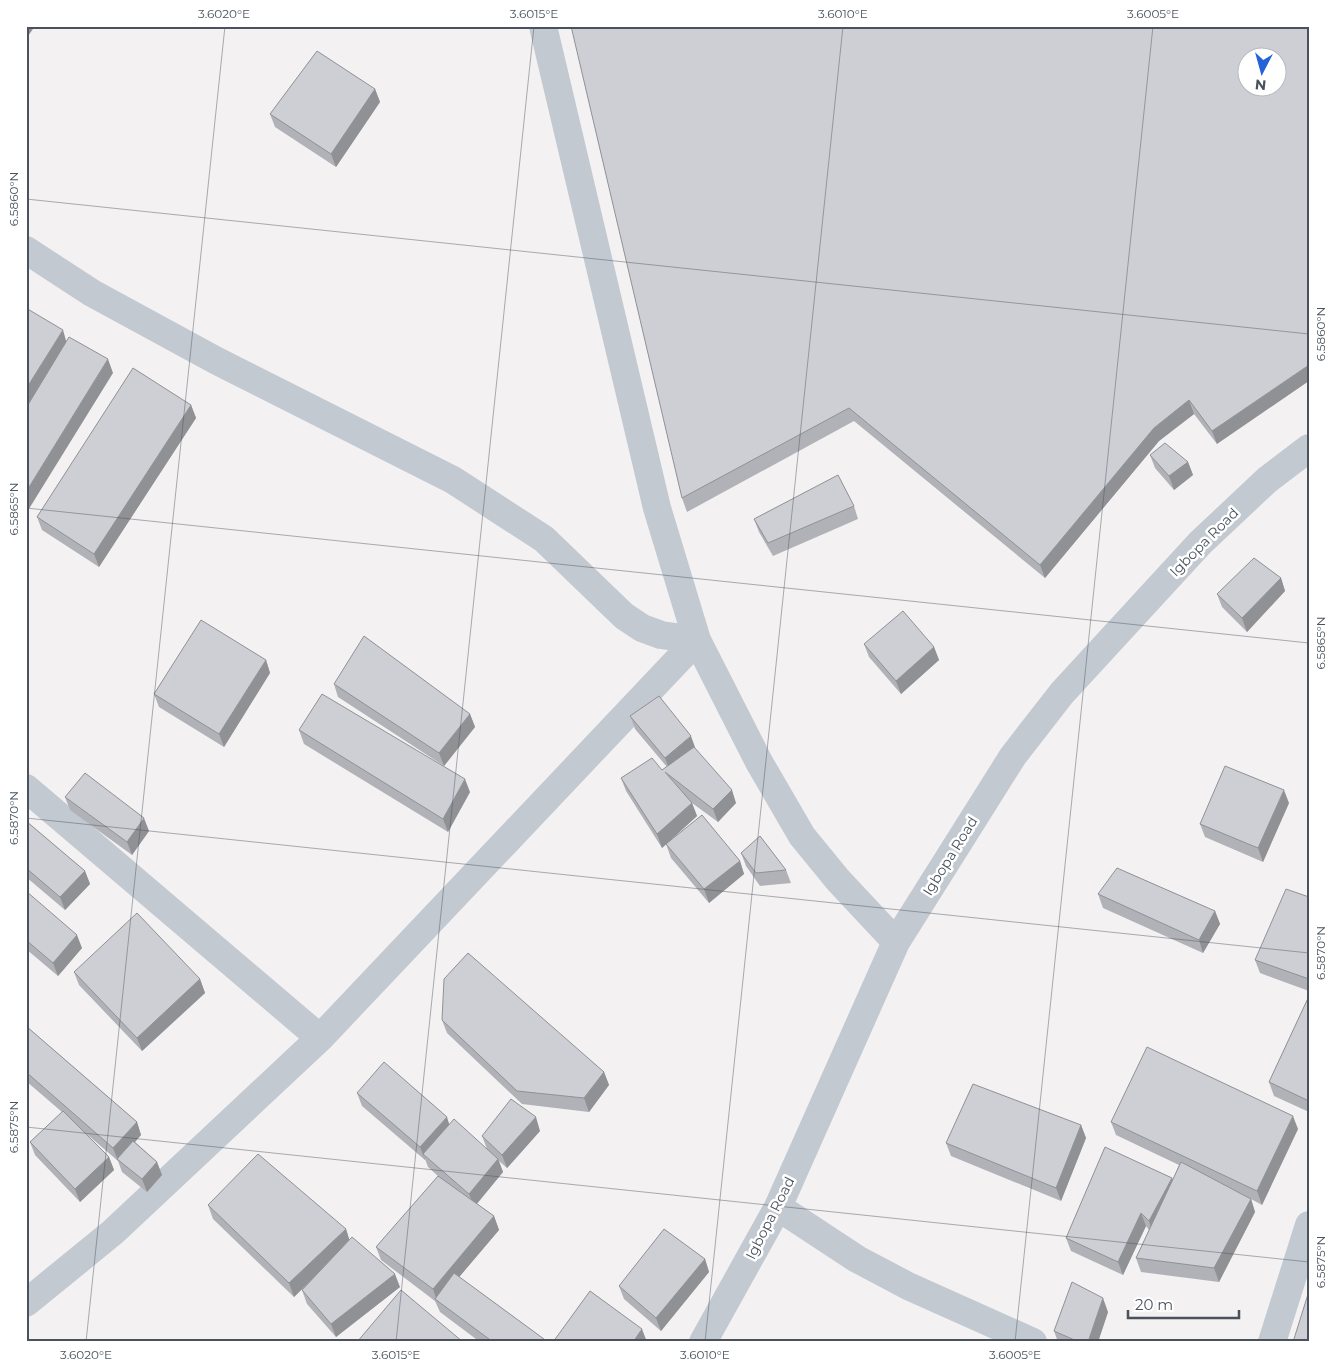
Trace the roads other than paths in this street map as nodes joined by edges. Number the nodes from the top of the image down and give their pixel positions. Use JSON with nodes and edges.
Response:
{"nodes":[{"id":1,"x":543,"y":26,"type":"edge"},
{"id":2,"x":26,"y":250,"type":"edge"},
{"id":3,"x":1309,"y":448,"type":"edge"},
{"id":4,"x":697,"y":640,"type":"junction"},
{"id":5,"x":26,"y":788,"type":"edge"},
{"id":6,"x":896,"y":942,"type":"junction"},
{"id":7,"x":320,"y":1038,"type":"junction"},
{"id":8,"x":778,"y":1207,"type":"junction"},
{"id":9,"x":1309,"y":1225,"type":"edge"},
{"id":10,"x":26,"y":1303,"type":"edge"},
{"id":11,"x":703,"y":1342,"type":"edge"},
{"id":12,"x":1033,"y":1342,"type":"edge"},
{"id":13,"x":1272,"y":1342,"type":"edge"}],
"edges":[{"from":1,"to":4,"type":"street"},
{"from":2,"to":4,"type":"street"},
{"from":3,"to":6,"type":"street","name":"Igbopa Road"},
{"from":4,"to":6,"type":"street"},
{"from":4,"to":7,"type":"street"},
{"from":5,"to":7,"type":"street"},
{"from":6,"to":8,"type":"street","name":"Igbopa Road"},
{"from":7,"to":10,"type":"street"},
{"from":8,"to":11,"type":"street","name":"Igbopa Road"},
{"from":8,"to":12,"type":"street"},
{"from":9,"to":13,"type":"street"}]}
